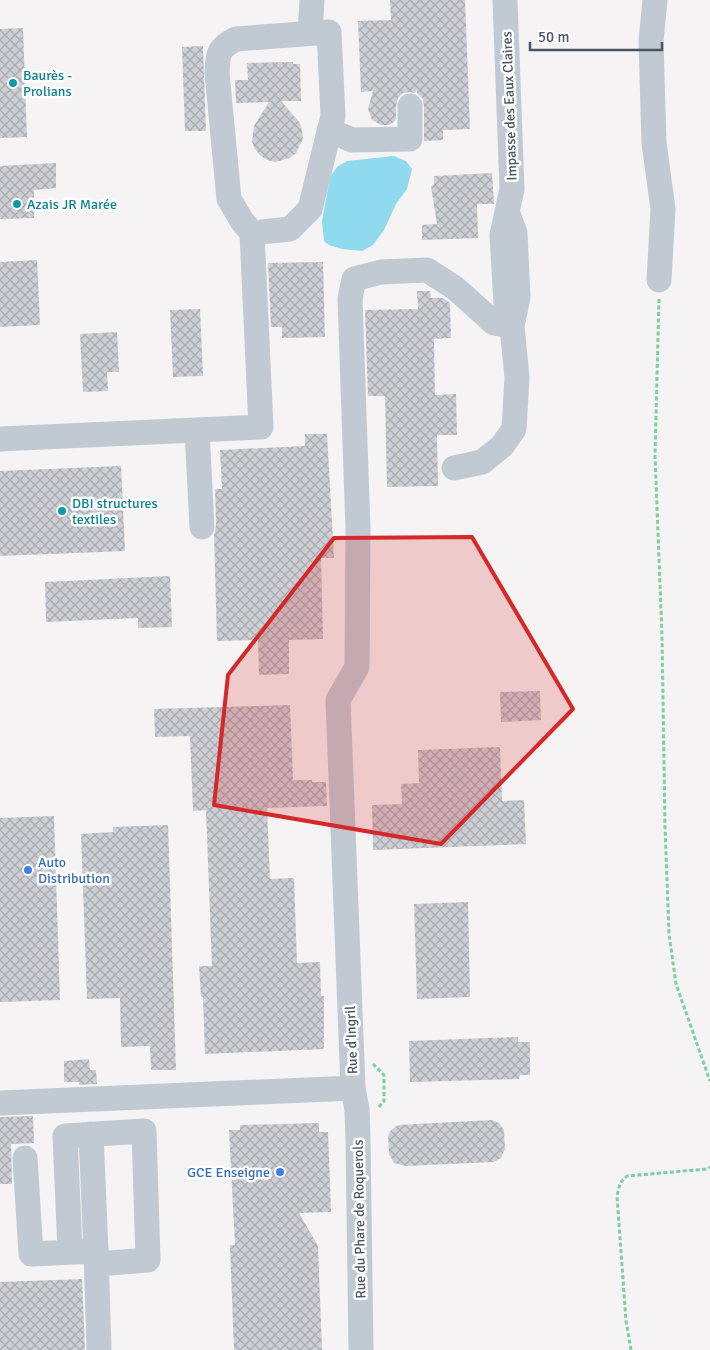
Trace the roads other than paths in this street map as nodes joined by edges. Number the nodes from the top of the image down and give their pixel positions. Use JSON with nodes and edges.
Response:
{"nodes":[{"id":1,"x":312,"y":0,"type":"edge"},
{"id":2,"x":505,"y":0,"type":"edge"},
{"id":3,"x":655,"y":0,"type":"edge"},
{"id":4,"x":310,"y":33,"type":"junction"},
{"id":5,"x":410,"y":106,"type":"dead end"},
{"id":6,"x":329,"y":130,"type":"junction"},
{"id":7,"x":252,"y":233,"type":"junction"},
{"id":8,"x":659,"y":280,"type":"road end"},
{"id":9,"x":512,"y":326,"type":"junction"},
{"id":10,"x":197,"y":430,"type":"junction"},
{"id":11,"x":0,"y":439,"type":"edge"},
{"id":12,"x":454,"y":468,"type":"dead end"},
{"id":13,"x":202,"y":527,"type":"dead end"},
{"id":14,"x":353,"y":1088,"type":"junction"},
{"id":15,"x":0,"y":1103,"type":"edge"},
{"id":16,"x":91,"y":1134,"type":"junction"},
{"id":17,"x":25,"y":1158,"type":"dead end"},
{"id":18,"x":70,"y":1252,"type":"junction"},
{"id":19,"x":96,"y":1257,"type":"junction"},
{"id":20,"x":99,"y":1350,"type":"edge"},
{"id":21,"x":361,"y":1350,"type":"edge"}],
"edges":[{"from":1,"to":4,"type":"street"},
{"from":2,"to":9,"type":"street","name":"Impasse des Eaux Claires"},
{"from":3,"to":8,"type":"street"},
{"from":4,"to":6,"type":"street"},
{"from":4,"to":7,"type":"street"},
{"from":5,"to":6,"type":"street"},
{"from":6,"to":7,"type":"street"},
{"from":7,"to":10,"type":"street"},
{"from":9,"to":12,"type":"street","name":"Impasse des Eaux Claires"},
{"from":9,"to":14,"type":"street","name":"Rue d'Ingril"},
{"from":10,"to":11,"type":"street"},
{"from":10,"to":13,"type":"street"},
{"from":14,"to":15,"type":"street","name":"Rue d'Ingril"},
{"from":14,"to":21,"type":"street","name":"Rue du Phare de Roquerols"},
{"from":16,"to":18,"type":"street"},
{"from":16,"to":19,"type":"street"},
{"from":16,"to":19,"type":"street"},
{"from":17,"to":18,"type":"street"},
{"from":18,"to":19,"type":"street"},
{"from":19,"to":20,"type":"street"}]}
